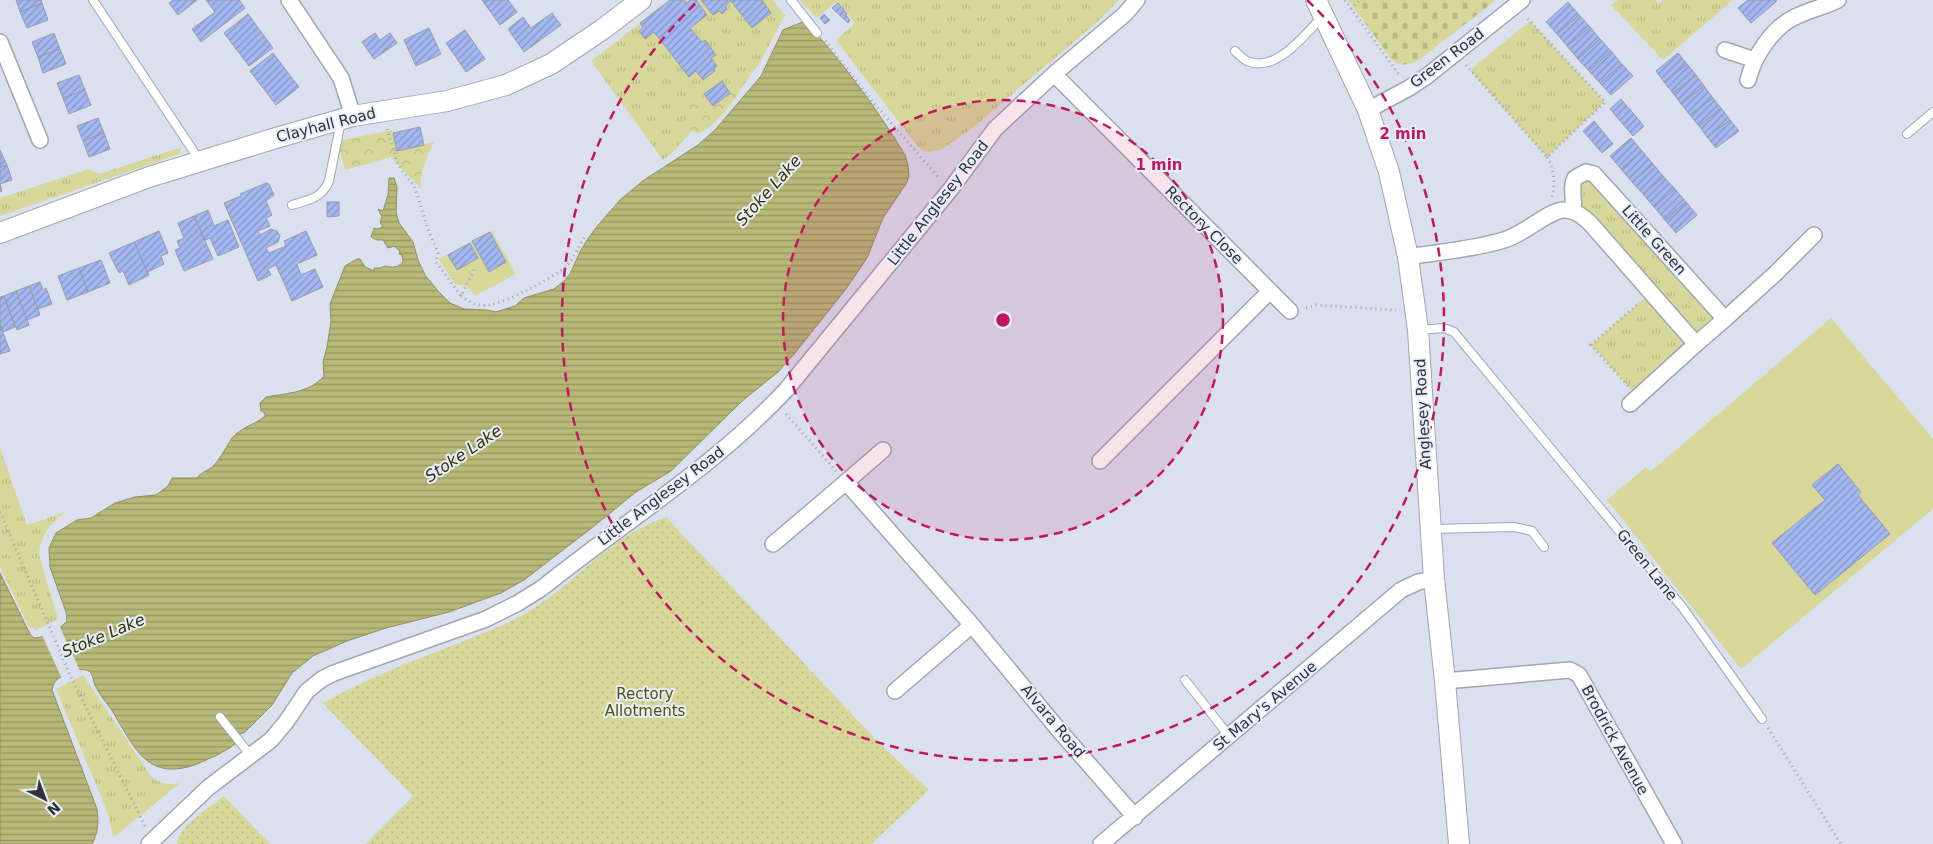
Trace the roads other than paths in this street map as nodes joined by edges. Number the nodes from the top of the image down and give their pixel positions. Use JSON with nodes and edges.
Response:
{"nodes":[{"id":1,"x":93,"y":0,"type":"edge"},
{"id":2,"x":289,"y":0,"type":"edge"},
{"id":3,"x":640,"y":0,"type":"edge"},
{"id":4,"x":791,"y":0,"type":"edge"},
{"id":5,"x":1137,"y":0,"type":"edge"},
{"id":6,"x":1838,"y":0,"type":"edge"},
{"id":7,"x":1518,"y":3,"type":"edge"},
{"id":8,"x":1320,"y":8,"type":"edge"},
{"id":9,"x":817,"y":33,"type":"road end"},
{"id":10,"x":0,"y":42,"type":"edge"},
{"id":11,"x":1725,"y":50,"type":"dead end"},
{"id":12,"x":1235,"y":51,"type":"dead end"},
{"id":13,"x":1755,"y":60,"type":"junction"},
{"id":14,"x":1054,"y":74,"type":"junction"},
{"id":15,"x":1748,"y":80,"type":"dead end"},
{"id":16,"x":1368,"y":110,"type":"junction"},
{"id":17,"x":1933,"y":112,"type":"edge"},
{"id":18,"x":347,"y":118,"type":"junction"},
{"id":19,"x":1907,"y":134,"type":"dead end"},
{"id":20,"x":40,"y":140,"type":"dead end"},
{"id":21,"x":200,"y":162,"type":"junction"},
{"id":22,"x":292,"y":205,"type":"dead end"},
{"id":23,"x":1572,"y":211,"type":"junction"},
{"id":24,"x":0,"y":233,"type":"edge"},
{"id":25,"x":1814,"y":234,"type":"dead end"},
{"id":26,"x":1408,"y":257,"type":"junction"},
{"id":27,"x":1270,"y":291,"type":"junction"},
{"id":28,"x":1290,"y":311,"type":"road end"},
{"id":29,"x":1724,"y":319,"type":"junction"},
{"id":30,"x":1418,"y":330,"type":"junction"},
{"id":31,"x":1696,"y":344,"type":"junction"},
{"id":32,"x":1634,"y":401,"type":"road end"},
{"id":33,"x":883,"y":450,"type":"dead end"},
{"id":34,"x":1100,"y":461,"type":"dead end"},
{"id":35,"x":846,"y":482,"type":"junction"},
{"id":36,"x":1430,"y":530,"type":"junction"},
{"id":37,"x":774,"y":544,"type":"dead end"},
{"id":38,"x":1544,"y":547,"type":"dead end"},
{"id":39,"x":1434,"y":579,"type":"junction"},
{"id":40,"x":972,"y":624,"type":"junction"},
{"id":41,"x":1186,"y":680,"type":"dead end"},
{"id":42,"x":1445,"y":681,"type":"junction"},
{"id":43,"x":895,"y":691,"type":"dead end"},
{"id":44,"x":220,"y":718,"type":"dead end"},
{"id":45,"x":1762,"y":719,"type":"road end"},
{"id":46,"x":1229,"y":736,"type":"junction"},
{"id":47,"x":251,"y":756,"type":"junction"},
{"id":48,"x":1135,"y":817,"type":"junction"},
{"id":49,"x":151,"y":842,"type":"edge"},
{"id":50,"x":1101,"y":844,"type":"edge"},
{"id":51,"x":1459,"y":844,"type":"edge"},
{"id":52,"x":1674,"y":844,"type":"edge"}],
"edges":[{"from":1,"to":21,"type":"lane"},
{"from":2,"to":18,"type":"street"},
{"from":3,"to":18,"type":"street","name":"Clayhall Road"},
{"from":4,"to":9,"type":"lane"},
{"from":5,"to":14,"type":"street","name":"Little Anglesey Road"},
{"from":6,"to":13,"type":"street"},
{"from":7,"to":16,"type":"street","name":"Green Road"},
{"from":8,"to":12,"type":"lane"},
{"from":8,"to":16,"type":"street","name":"Anglesey Road"},
{"from":10,"to":20,"type":"street"},
{"from":11,"to":13,"type":"street"},
{"from":13,"to":15,"type":"street"},
{"from":14,"to":27,"type":"street","name":"Rectory Close"},
{"from":14,"to":47,"type":"street","name":"Little Anglesey Road"},
{"from":16,"to":26,"type":"street","name":"Anglesey Road"},
{"from":17,"to":19,"type":"lane"},
{"from":18,"to":21,"type":"street","name":"Clayhall Road"},
{"from":18,"to":22,"type":"lane"},
{"from":21,"to":24,"type":"street","name":"Clayhall Road"},
{"from":23,"to":26,"type":"street"},
{"from":23,"to":29,"type":"street","name":"Little Green"},
{"from":23,"to":31,"type":"street"},
{"from":25,"to":29,"type":"street"},
{"from":26,"to":30,"type":"street","name":"Anglesey Road"},
{"from":27,"to":28,"type":"street","name":"Rectory Close"},
{"from":27,"to":34,"type":"street"},
{"from":29,"to":31,"type":"street"},
{"from":30,"to":36,"type":"street","name":"Anglesey Road"},
{"from":30,"to":45,"type":"lane","name":"Green Lane"},
{"from":31,"to":32,"type":"street"},
{"from":33,"to":35,"type":"street"},
{"from":35,"to":37,"type":"street"},
{"from":35,"to":40,"type":"street","name":"Alvara Road"},
{"from":36,"to":38,"type":"lane"},
{"from":36,"to":39,"type":"street","name":"Anglesey Road"},
{"from":39,"to":42,"type":"street","name":"Anglesey Road"},
{"from":39,"to":46,"type":"street","name":"St Mary's Avenue"},
{"from":40,"to":43,"type":"street"},
{"from":40,"to":48,"type":"street","name":"Alvara Road"},
{"from":41,"to":46,"type":"lane"},
{"from":42,"to":51,"type":"street","name":"Anglesey Road"},
{"from":42,"to":52,"type":"street","name":"Brodrick Avenue"},
{"from":44,"to":47,"type":"lane"},
{"from":46,"to":48,"type":"street","name":"St Mary's Avenue"},
{"from":47,"to":49,"type":"street","name":"Little Anglesey Road"},
{"from":48,"to":50,"type":"street","name":"St Mary's Avenue"}]}
